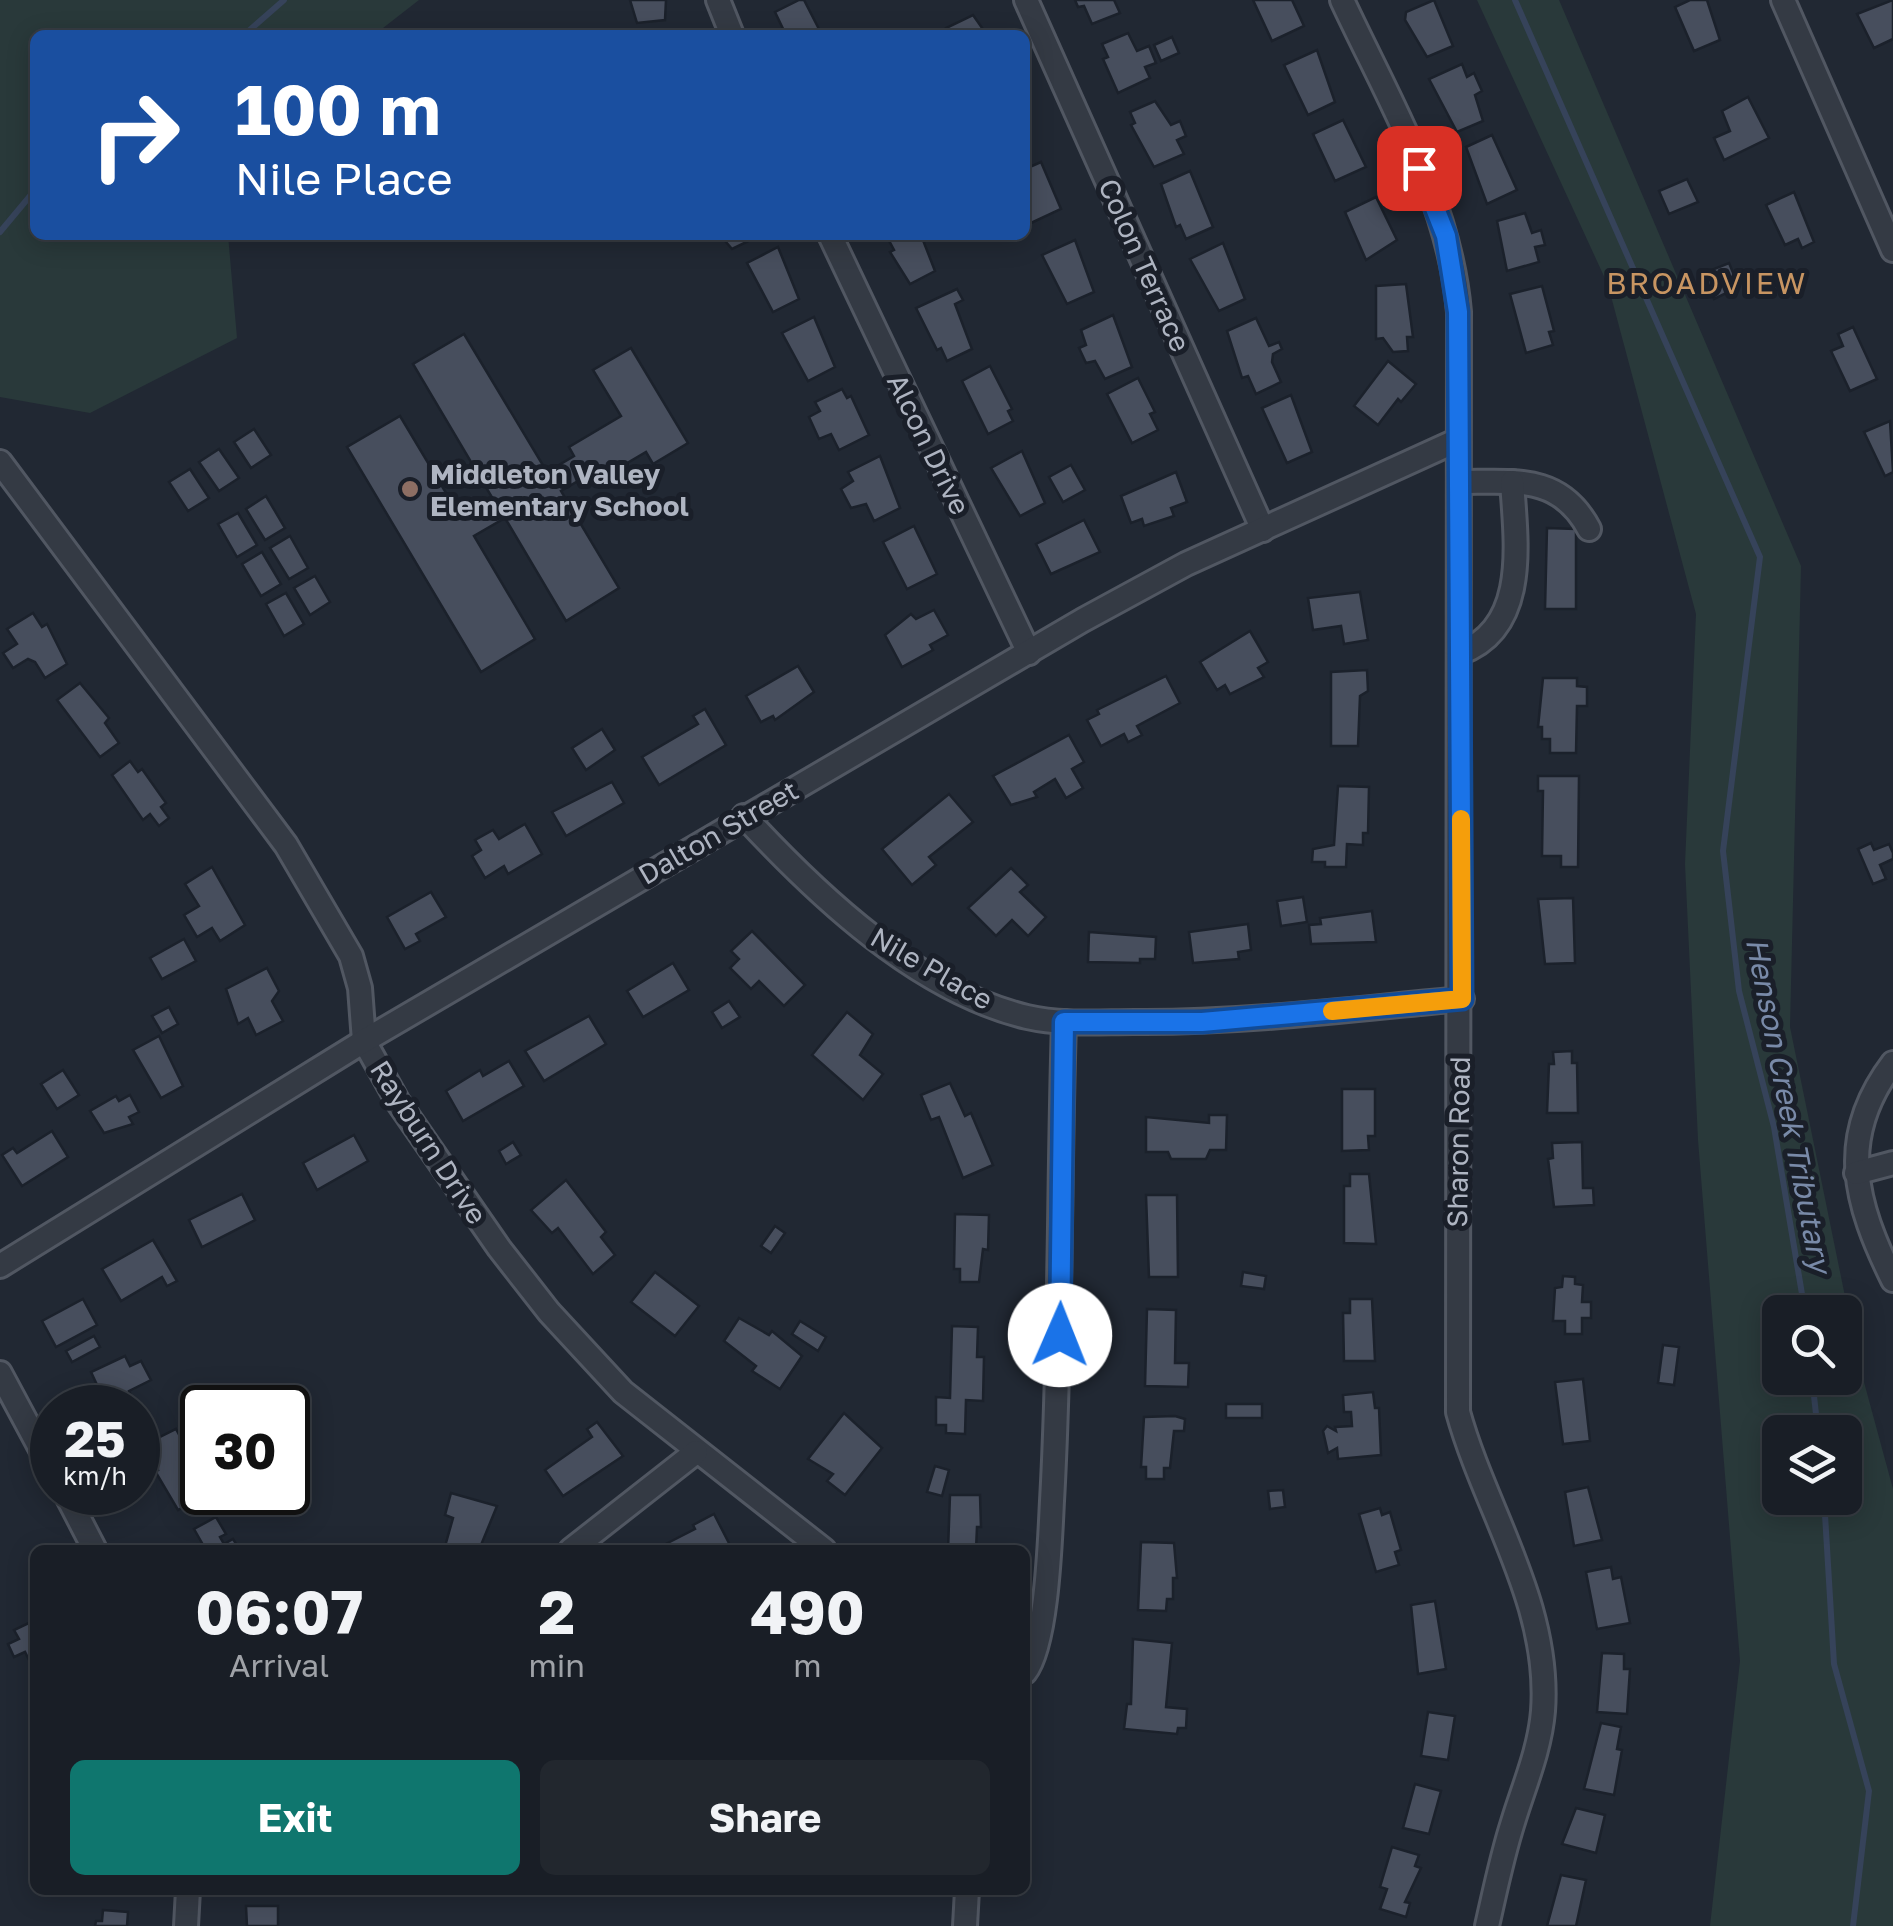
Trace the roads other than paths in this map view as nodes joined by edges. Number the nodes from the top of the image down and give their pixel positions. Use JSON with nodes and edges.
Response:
{"nodes":[{"id":1,"x":718,"y":0,"type":"edge"},
{"id":2,"x":1026,"y":0,"type":"edge"},
{"id":3,"x":1342,"y":0,"type":"edge"},
{"id":4,"x":1783,"y":0,"type":"edge"},
{"id":5,"x":730,"y":30,"type":"edge"},
{"id":6,"x":832,"y":240,"type":"edge"},
{"id":7,"x":1893,"y":250,"type":"edge"},
{"id":8,"x":1458,"y":440,"type":"junction"},
{"id":9,"x":0,"y":462,"type":"edge"},
{"id":10,"x":1459,"y":482,"type":"junction"},
{"id":11,"x":1512,"y":482,"type":"junction"},
{"id":12,"x":1264,"y":530,"type":"junction"},
{"id":13,"x":1590,"y":530,"type":"dead end"},
{"id":14,"x":1028,"y":653,"type":"junction"},
{"id":15,"x":1460,"y":653,"type":"junction"},
{"id":16,"x":744,"y":816,"type":"junction"},
{"id":17,"x":1462,"y":999,"type":"junction"},
{"id":18,"x":1064,"y":1022,"type":"junction"},
{"id":19,"x":364,"y":1041,"type":"junction"},
{"id":20,"x":1893,"y":1063,"type":"edge"},
{"id":21,"x":1893,"y":1163,"type":"edge"},
{"id":22,"x":1856,"y":1173,"type":"junction"},
{"id":23,"x":0,"y":1266,"type":"edge"},
{"id":24,"x":1893,"y":1280,"type":"edge"},
{"id":25,"x":0,"y":1373,"type":"edge"},
{"id":26,"x":30,"y":1429,"type":"edge"},
{"id":27,"x":696,"y":1452,"type":"junction"},
{"id":28,"x":77,"y":1515,"type":"edge"},
{"id":29,"x":93,"y":1545,"type":"edge"},
{"id":30,"x":577,"y":1545,"type":"edge"},
{"id":31,"x":817,"y":1545,"type":"edge"},
{"id":32,"x":1030,"y":1660,"type":"edge"},
{"id":33,"x":188,"y":1895,"type":"edge"},
{"id":34,"x":966,"y":1895,"type":"edge"},
{"id":35,"x":186,"y":1926,"type":"edge"},
{"id":36,"x":966,"y":1926,"type":"edge"},
{"id":37,"x":1487,"y":1926,"type":"edge"}],
"edges":[{"from":1,"to":5,"type":"street"},
{"from":2,"to":12,"type":"street","name":"Colon Terrace"},
{"from":3,"to":8,"type":"street","name":"Sharon Road"},
{"from":4,"to":7,"type":"street"},
{"from":6,"to":14,"type":"street","name":"Alcon Drive"},
{"from":8,"to":10,"type":"street","name":"Sharon Road"},
{"from":8,"to":12,"type":"street","name":"Dalton Street"},
{"from":9,"to":19,"type":"street","name":"Rayburn Drive"},
{"from":10,"to":11,"type":"street"},
{"from":10,"to":15,"type":"street","name":"Sharon Road"},
{"from":11,"to":13,"type":"street"},
{"from":11,"to":15,"type":"street"},
{"from":12,"to":14,"type":"street","name":"Dalton Street"},
{"from":14,"to":16,"type":"street","name":"Dalton Street"},
{"from":15,"to":17,"type":"street","name":"Sharon Road"},
{"from":16,"to":18,"type":"street","name":"Nile Place"},
{"from":16,"to":19,"type":"street","name":"Dalton Street"},
{"from":17,"to":18,"type":"street","name":"Nile Place"},
{"from":17,"to":37,"type":"street","name":"Sharon Road"},
{"from":18,"to":32,"type":"street"},
{"from":19,"to":23,"type":"street","name":"Dalton Street"},
{"from":19,"to":27,"type":"street","name":"Rayburn Drive"},
{"from":20,"to":22,"type":"street"},
{"from":21,"to":22,"type":"street"},
{"from":22,"to":24,"type":"street"},
{"from":25,"to":26,"type":"street"},
{"from":27,"to":30,"type":"street"},
{"from":27,"to":31,"type":"street","name":"Rayburn Drive"},
{"from":28,"to":29,"type":"street"},
{"from":33,"to":35,"type":"street"},
{"from":34,"to":36,"type":"street"}]}
